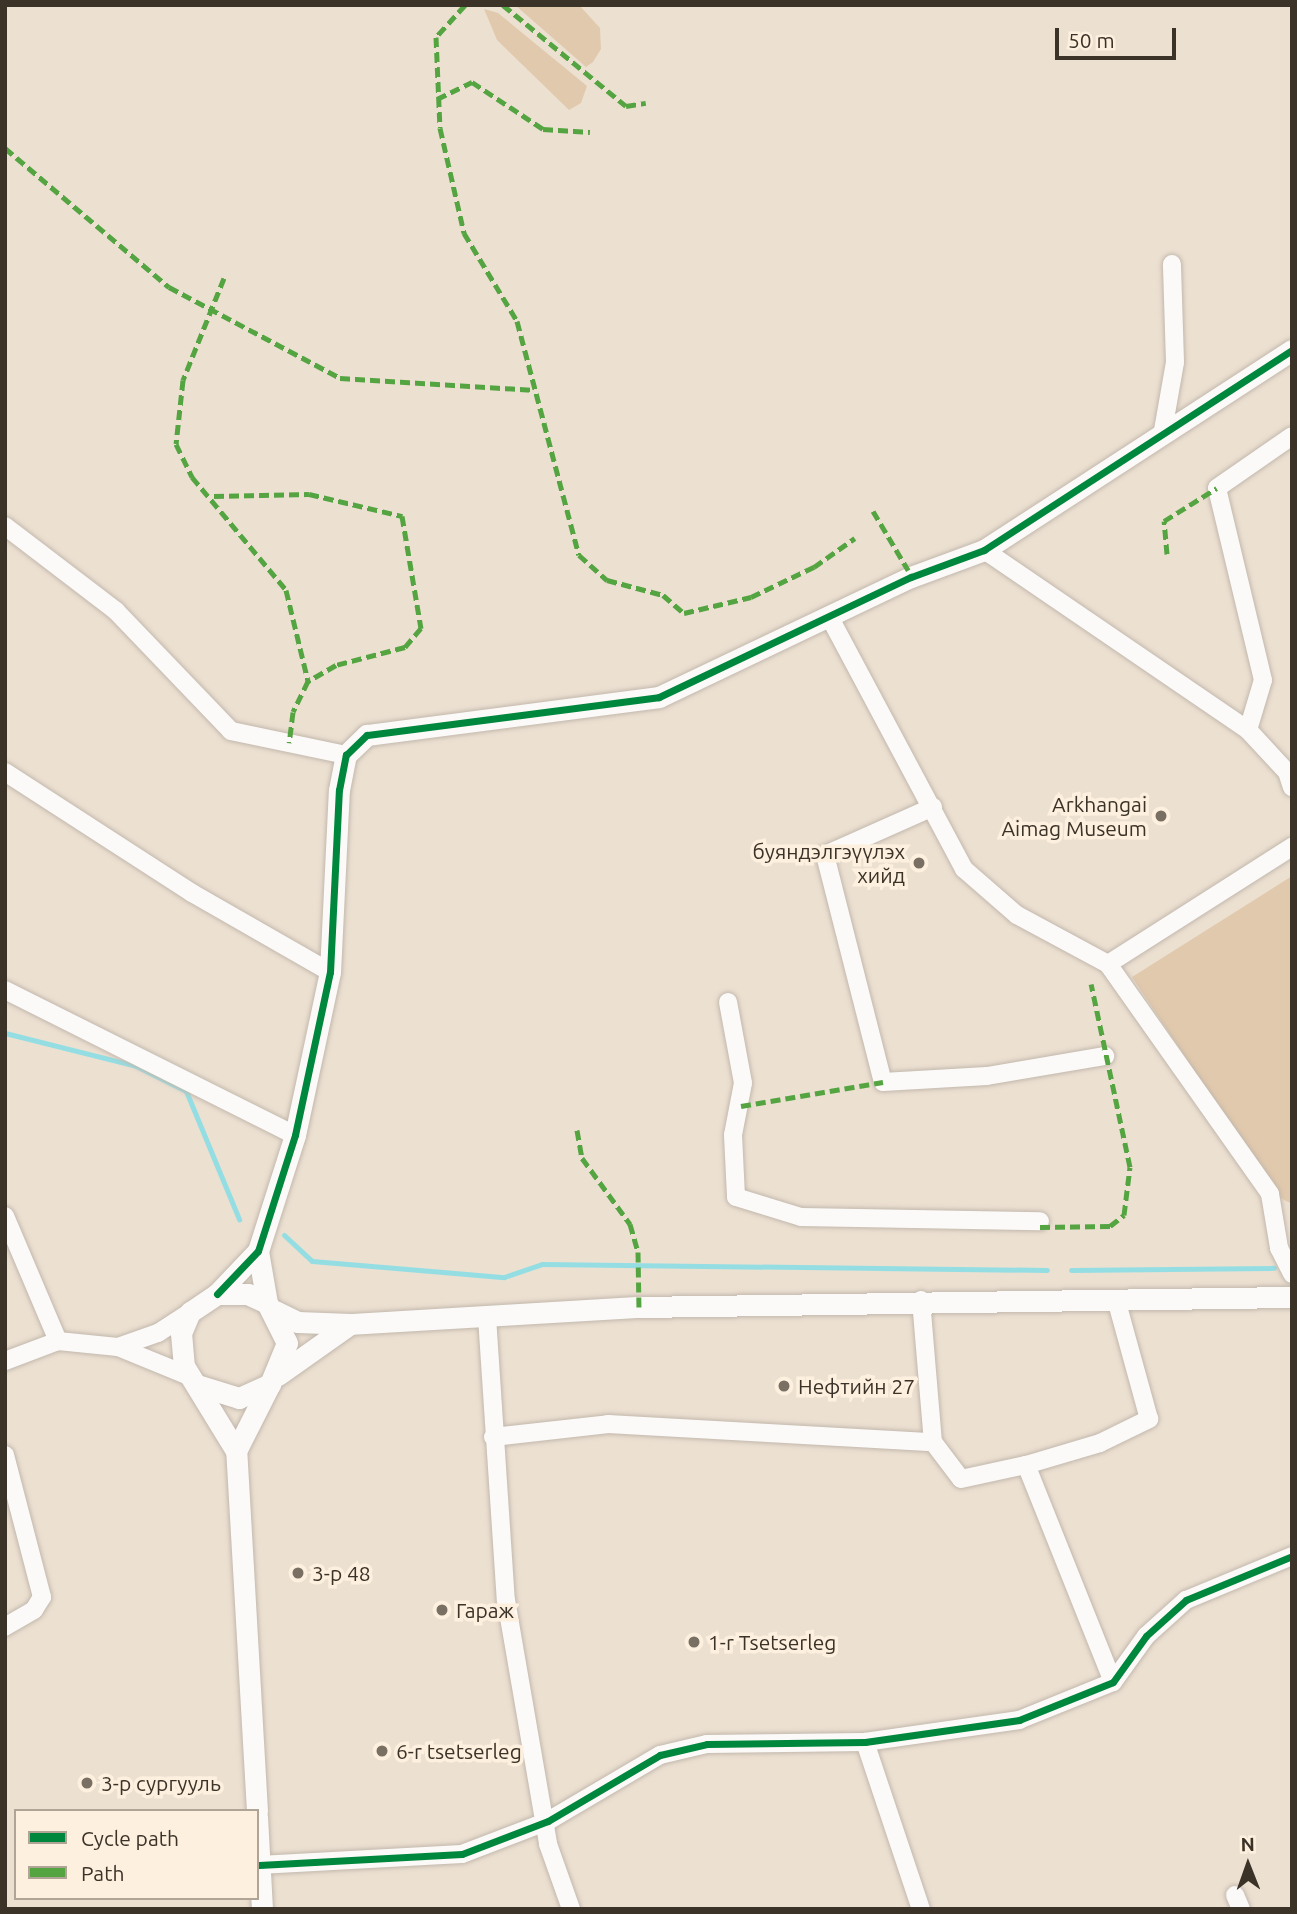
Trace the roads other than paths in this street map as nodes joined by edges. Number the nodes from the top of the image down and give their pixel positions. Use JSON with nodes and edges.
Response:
{"nodes":[{"id":1,"x":1172,"y":264,"type":"dead end"},
{"id":2,"x":1292,"y":350,"type":"edge"},
{"id":3,"x":1162,"y":436,"type":"junction"},
{"id":4,"x":1292,"y":436,"type":"edge"},
{"id":5,"x":5,"y":527,"type":"edge"},
{"id":6,"x":984,"y":550,"type":"junction"},
{"id":7,"x":830,"y":618,"type":"junction"},
{"id":8,"x":1248,"y":730,"type":"junction"},
{"id":9,"x":346,"y":755,"type":"junction"},
{"id":10,"x":5,"y":772,"type":"edge"},
{"id":11,"x":1292,"y":787,"type":"edge"},
{"id":12,"x":933,"y":807,"type":"junction"},
{"id":13,"x":1292,"y":847,"type":"edge"},
{"id":14,"x":1108,"y":964,"type":"junction"},
{"id":15,"x":330,"y":972,"type":"junction"},
{"id":16,"x":5,"y":990,"type":"edge"},
{"id":17,"x":728,"y":1002,"type":"dead end"},
{"id":18,"x":1105,"y":1056,"type":"dead end"},
{"id":19,"x":295,"y":1135,"type":"junction"},
{"id":20,"x":5,"y":1216,"type":"edge"},
{"id":21,"x":1040,"y":1221,"type":"dead end"},
{"id":22,"x":258,"y":1251,"type":"junction"},
{"id":23,"x":1292,"y":1274,"type":"edge"},
{"id":24,"x":217,"y":1294,"type":"junction"},
{"id":25,"x":1292,"y":1297,"type":"edge"},
{"id":26,"x":1116,"y":1298,"type":"junction"},
{"id":27,"x":921,"y":1300,"type":"junction"},
{"id":28,"x":271,"y":1307,"type":"junction"},
{"id":29,"x":190,"y":1312,"type":"junction"},
{"id":30,"x":487,"y":1317,"type":"junction"},
{"id":31,"x":350,"y":1324,"type":"junction"},
{"id":32,"x":58,"y":1341,"type":"junction"},
{"id":33,"x":118,"y":1347,"type":"junction"},
{"id":34,"x":5,"y":1361,"type":"edge"},
{"id":35,"x":193,"y":1380,"type":"junction"},
{"id":36,"x":274,"y":1380,"type":"junction"},
{"id":37,"x":493,"y":1437,"type":"junction"},
{"id":38,"x":933,"y":1441,"type":"junction"},
{"id":39,"x":236,"y":1451,"type":"junction"},
{"id":40,"x":5,"y":1455,"type":"edge"},
{"id":41,"x":1026,"y":1465,"type":"junction"},
{"id":42,"x":1292,"y":1556,"type":"edge"},
{"id":43,"x":5,"y":1627,"type":"edge"},
{"id":44,"x":1113,"y":1682,"type":"junction"},
{"id":45,"x":865,"y":1742,"type":"junction"},
{"id":46,"x":257,"y":1809,"type":"edge"},
{"id":47,"x":548,"y":1821,"type":"junction"},
{"id":48,"x":259,"y":1865,"type":"joint"},
{"id":49,"x":262,"y":1909,"type":"edge"},
{"id":50,"x":571,"y":1909,"type":"edge"},
{"id":51,"x":921,"y":1909,"type":"edge"}],
"edges":[{"from":1,"to":3,"type":"street"},
{"from":2,"to":3,"type":"street"},
{"from":3,"to":6,"type":"street"},
{"from":4,"to":8,"type":"street"},
{"from":5,"to":9,"type":"street"},
{"from":6,"to":7,"type":"street"},
{"from":6,"to":8,"type":"street"},
{"from":7,"to":9,"type":"street"},
{"from":7,"to":12,"type":"street"},
{"from":8,"to":11,"type":"street"},
{"from":9,"to":15,"type":"street"},
{"from":10,"to":15,"type":"street"},
{"from":12,"to":14,"type":"street"},
{"from":12,"to":18,"type":"street"},
{"from":13,"to":14,"type":"street"},
{"from":14,"to":23,"type":"street"},
{"from":15,"to":19,"type":"street"},
{"from":16,"to":19,"type":"street"},
{"from":17,"to":21,"type":"street"},
{"from":19,"to":22,"type":"street"},
{"from":20,"to":32,"type":"street"},
{"from":22,"to":24,"type":"street"},
{"from":22,"to":28,"type":"street"},
{"from":24,"to":28,"type":"street"},
{"from":24,"to":29,"type":"street"},
{"from":25,"to":26,"type":"street"},
{"from":26,"to":27,"type":"street"},
{"from":26,"to":41,"type":"street"},
{"from":27,"to":30,"type":"street"},
{"from":27,"to":38,"type":"street"},
{"from":28,"to":31,"type":"street"},
{"from":28,"to":36,"type":"street"},
{"from":29,"to":33,"type":"street"},
{"from":29,"to":35,"type":"street"},
{"from":30,"to":31,"type":"street"},
{"from":30,"to":37,"type":"street"},
{"from":31,"to":36,"type":"street"},
{"from":32,"to":33,"type":"street"},
{"from":32,"to":34,"type":"street"},
{"from":33,"to":35,"type":"street"},
{"from":35,"to":36,"type":"street"},
{"from":35,"to":39,"type":"street"},
{"from":36,"to":39,"type":"street"},
{"from":37,"to":38,"type":"street"},
{"from":37,"to":47,"type":"street"},
{"from":38,"to":41,"type":"street"},
{"from":39,"to":46,"type":"street"},
{"from":40,"to":43,"type":"street"},
{"from":41,"to":44,"type":"street"},
{"from":42,"to":44,"type":"street"},
{"from":44,"to":45,"type":"street"},
{"from":45,"to":47,"type":"street"},
{"from":45,"to":51,"type":"street"},
{"from":47,"to":48,"type":"street"},
{"from":47,"to":50,"type":"street"},
{"from":48,"to":49,"type":"street"}]}
